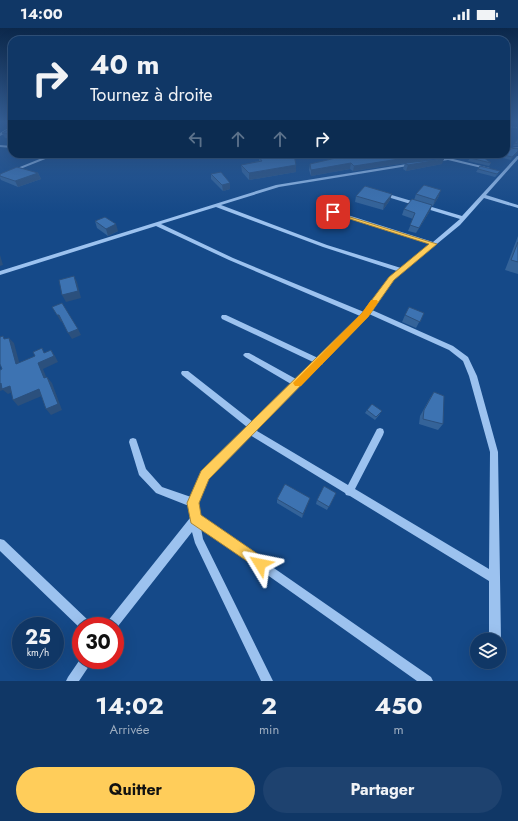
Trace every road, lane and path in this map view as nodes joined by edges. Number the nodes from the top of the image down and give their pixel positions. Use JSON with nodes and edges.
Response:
{"nodes":[{"id":1,"x":518,"y":157,"type":"edge"},
{"id":2,"x":46,"y":158,"type":"edge"},
{"id":3,"x":453,"y":158,"type":"edge"},
{"id":4,"x":430,"y":159,"type":"edge"},
{"id":5,"x":446,"y":159,"type":"junction"},
{"id":6,"x":422,"y":162,"type":"edge"},
{"id":7,"x":502,"y":172,"type":"junction"},
{"id":8,"x":0,"y":176,"type":"edge"},
{"id":9,"x":376,"y":192,"type":"edge"},
{"id":10,"x":483,"y":196,"type":"junction"},
{"id":11,"x":216,"y":205,"type":"junction"},
{"id":12,"x":518,"y":207,"type":"edge"},
{"id":13,"x":333,"y":212,"type":"dead end"},
{"id":14,"x":463,"y":218,"type":"junction"},
{"id":15,"x":156,"y":224,"type":"junction"},
{"id":16,"x":434,"y":244,"type":"junction"},
{"id":17,"x":401,"y":270,"type":"junction"},
{"id":18,"x":0,"y":273,"type":"edge"},
{"id":19,"x":367,"y":313,"type":"junction"},
{"id":20,"x":224,"y":317,"type":"dead end"},
{"id":21,"x":247,"y":355,"type":"dead end"},
{"id":22,"x":320,"y":362,"type":"junction"},
{"id":23,"x":185,"y":373,"type":"dead end"},
{"id":24,"x":298,"y":384,"type":"junction"},
{"id":25,"x":252,"y":429,"type":"junction"},
{"id":26,"x":380,"y":432,"type":"dead end"},
{"id":27,"x":132,"y":442,"type":"dead end"},
{"id":28,"x":349,"y":492,"type":"junction"},
{"id":29,"x":193,"y":503,"type":"junction"},
{"id":30,"x":196,"y":519,"type":"junction"},
{"id":31,"x":0,"y":544,"type":"edge"},
{"id":32,"x":495,"y":578,"type":"junction"},
{"id":33,"x":77,"y":617,"type":"edge"},
{"id":34,"x":118,"y":617,"type":"edge"},
{"id":35,"x":495,"y":633,"type":"edge"},
{"id":36,"x":81,"y":669,"type":"edge"},
{"id":37,"x":72,"y":681,"type":"edge"},
{"id":38,"x":266,"y":681,"type":"edge"},
{"id":39,"x":427,"y":681,"type":"edge"}],
"edges":[{"from":1,"to":7,"type":"street"},
{"from":2,"to":8,"type":"street"},
{"from":3,"to":5,"type":"street"},
{"from":4,"to":5,"type":"street"},
{"from":5,"to":7,"type":"street"},
{"from":6,"to":11,"type":"street"},
{"from":7,"to":10,"type":"street"},
{"from":9,"to":14,"type":"street"},
{"from":10,"to":12,"type":"street"},
{"from":10,"to":14,"type":"street"},
{"from":11,"to":15,"type":"street"},
{"from":11,"to":17,"type":"street"},
{"from":13,"to":16,"type":"street"},
{"from":14,"to":16,"type":"street"},
{"from":15,"to":18,"type":"street"},
{"from":15,"to":19,"type":"street"},
{"from":16,"to":17,"type":"street"},
{"from":17,"to":19,"type":"street"},
{"from":19,"to":22,"type":"street"},
{"from":19,"to":32,"type":"street"},
{"from":20,"to":22,"type":"street"},
{"from":21,"to":24,"type":"street"},
{"from":22,"to":24,"type":"street"},
{"from":23,"to":25,"type":"street"},
{"from":24,"to":25,"type":"street"},
{"from":25,"to":28,"type":"street"},
{"from":25,"to":29,"type":"street"},
{"from":26,"to":28,"type":"street"},
{"from":27,"to":29,"type":"street"},
{"from":28,"to":32,"type":"street"},
{"from":29,"to":30,"type":"street"},
{"from":30,"to":34,"type":"street"},
{"from":30,"to":38,"type":"street"},
{"from":30,"to":39,"type":"street"},
{"from":31,"to":33,"type":"street"},
{"from":32,"to":35,"type":"street"},
{"from":36,"to":37,"type":"street"}]}
